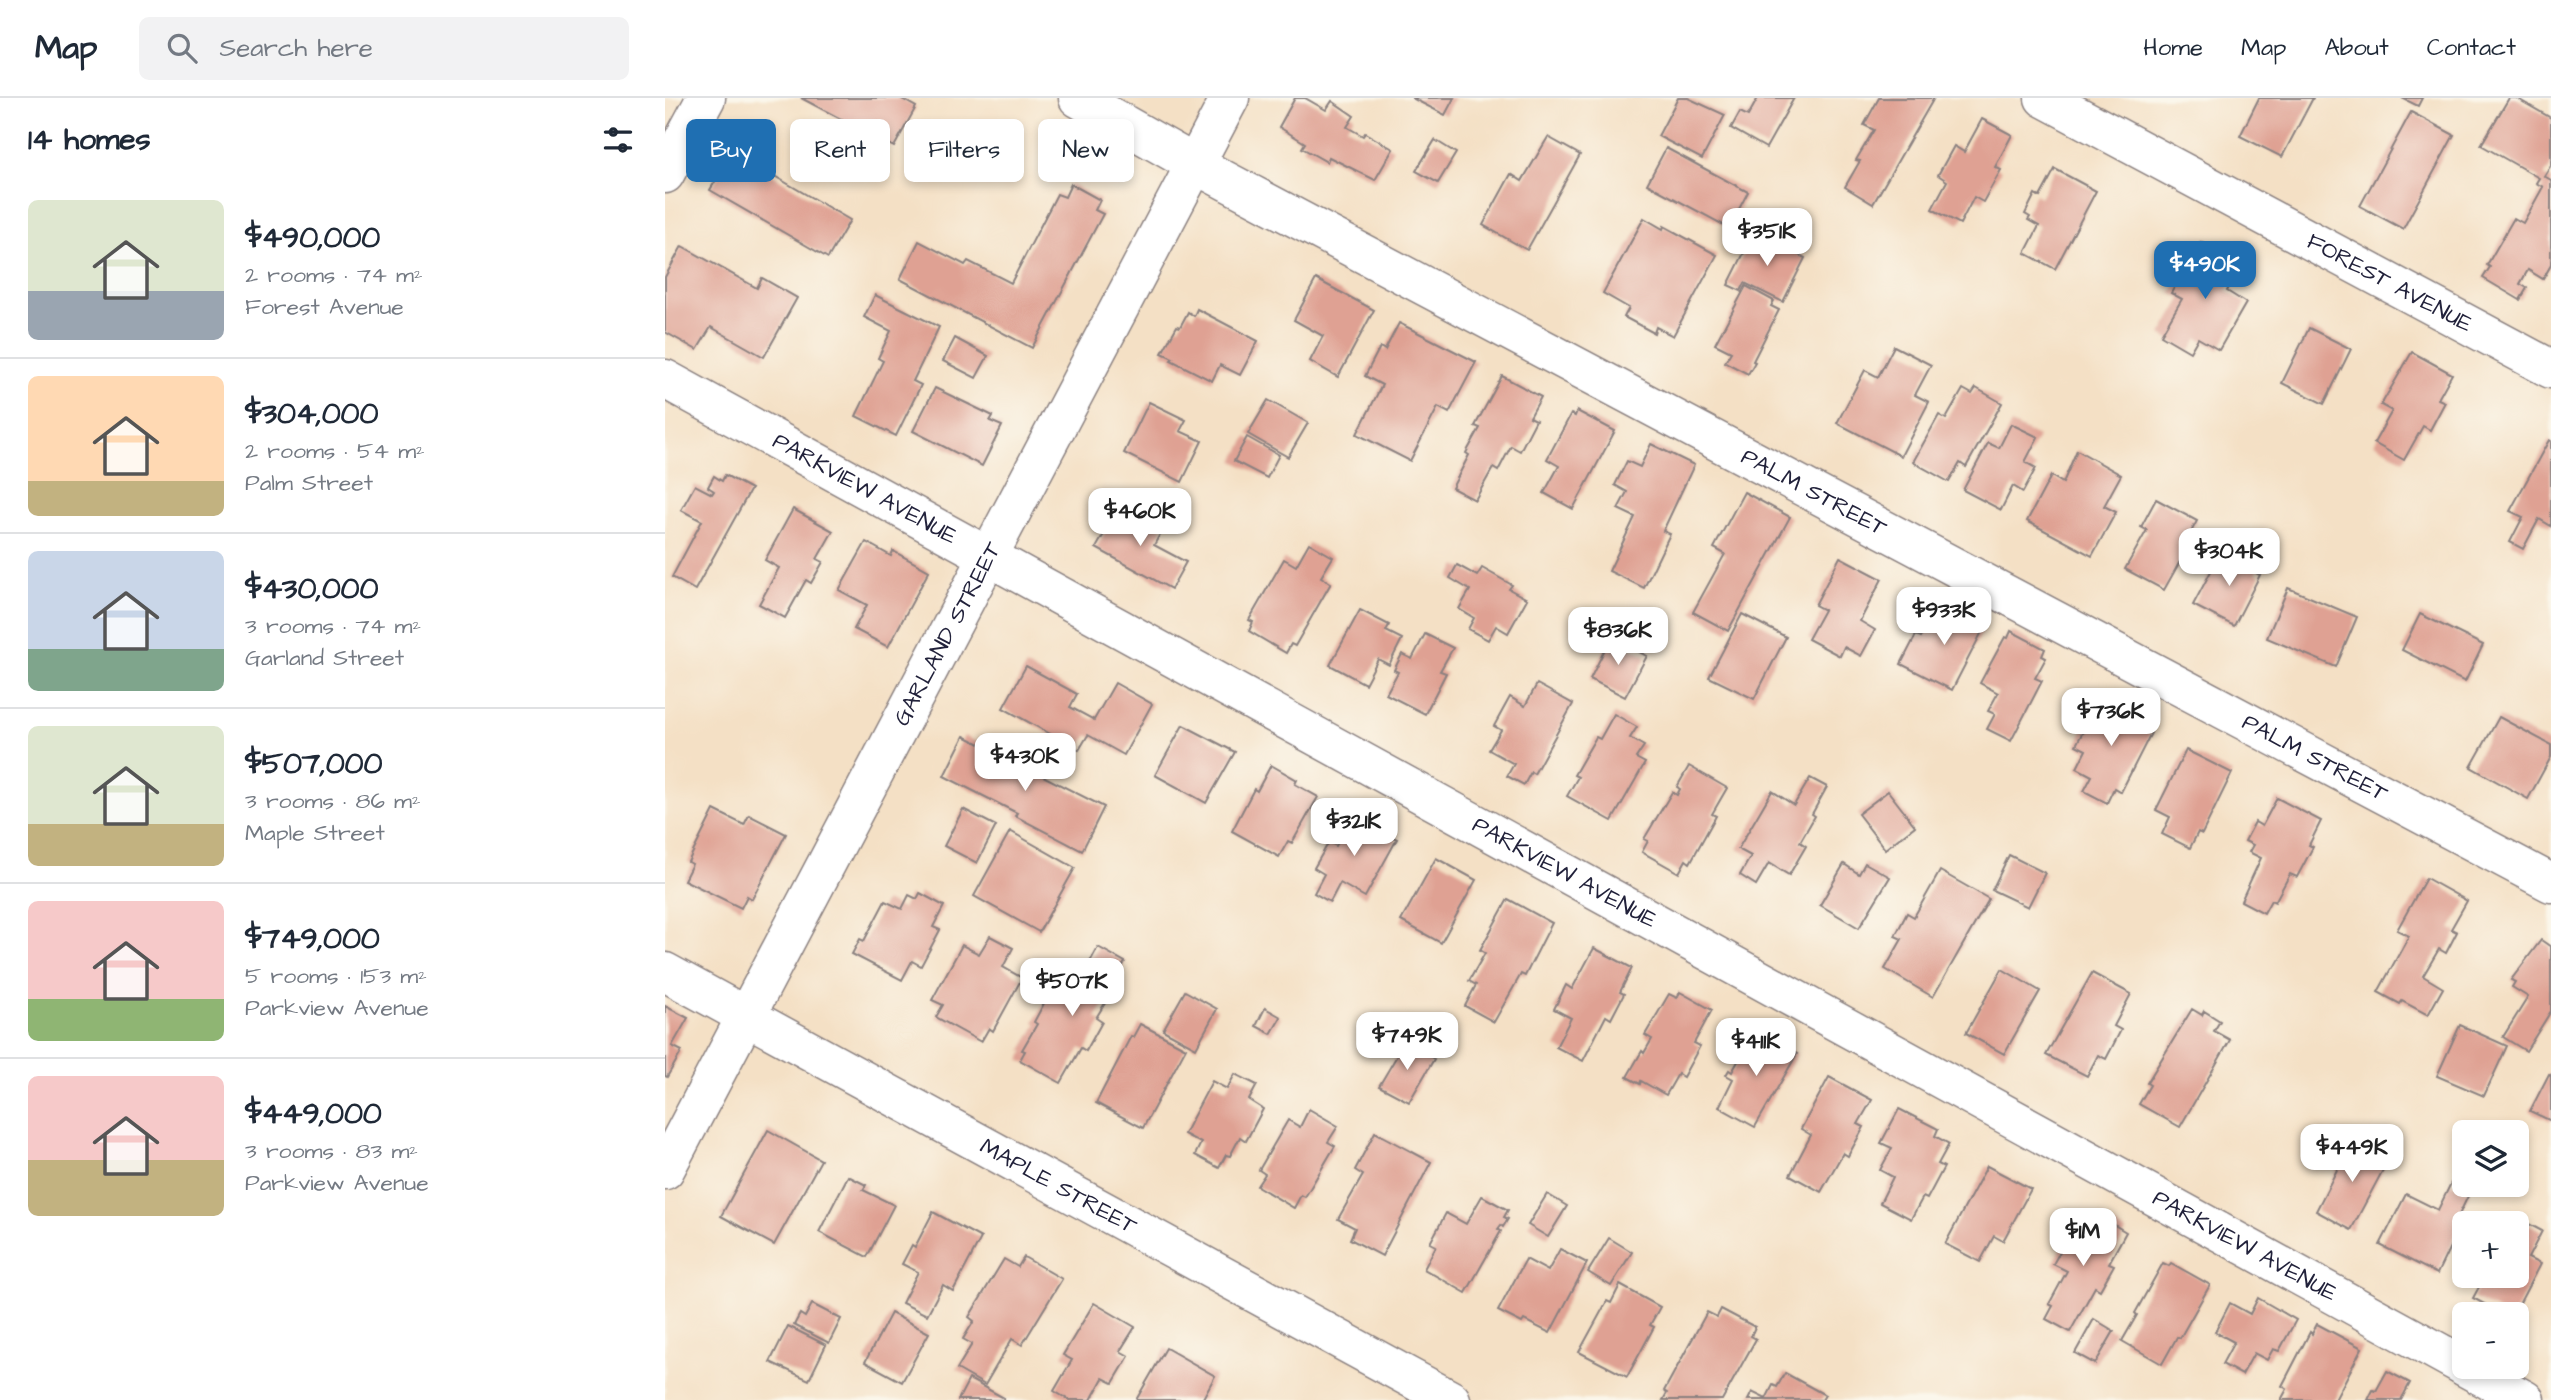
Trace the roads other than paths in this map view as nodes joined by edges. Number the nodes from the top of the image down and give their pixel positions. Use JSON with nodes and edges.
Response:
{"nodes":[{"id":1,"x":706,"y":98,"type":"edge"},
{"id":2,"x":1078,"y":98,"type":"edge"},
{"id":3,"x":1230,"y":98,"type":"edge"},
{"id":4,"x":2043,"y":98,"type":"edge"},
{"id":5,"x":1196,"y":165,"type":"junction"},
{"id":6,"x":665,"y":174,"type":"edge"},
{"id":7,"x":2551,"y":369,"type":"edge"},
{"id":8,"x":665,"y":379,"type":"edge"},
{"id":9,"x":988,"y":555,"type":"junction"},
{"id":10,"x":2551,"y":883,"type":"edge"},
{"id":11,"x":665,"y":972,"type":"edge"},
{"id":12,"x":744,"y":1017,"type":"junction"},
{"id":13,"x":665,"y":1170,"type":"edge"},
{"id":14,"x":2452,"y":1360,"type":"edge"},
{"id":15,"x":2486,"y":1379,"type":"edge"},
{"id":16,"x":1451,"y":1400,"type":"edge"},
{"id":17,"x":2525,"y":1400,"type":"edge"}],
"edges":[{"from":1,"to":6,"type":"street"},
{"from":2,"to":5,"type":"street","name":"PALM STREET"},
{"from":3,"to":5,"type":"street","name":"GARLAND STREET"},
{"from":4,"to":7,"type":"street","name":"FOREST AVENUE"},
{"from":5,"to":9,"type":"street","name":"GARLAND STREET"},
{"from":5,"to":10,"type":"street","name":"PALM STREET"},
{"from":8,"to":9,"type":"street","name":"PARKVIEW AVENUE"},
{"from":9,"to":12,"type":"street","name":"GARLAND STREET"},
{"from":9,"to":14,"type":"street","name":"PARKVIEW AVENUE"},
{"from":11,"to":12,"type":"street","name":"MAPLE STREET"},
{"from":12,"to":13,"type":"street","name":"GARLAND STREET"},
{"from":12,"to":16,"type":"street","name":"MAPLE STREET"},
{"from":15,"to":17,"type":"street","name":"PARKVIEW AVENUE"}]}
